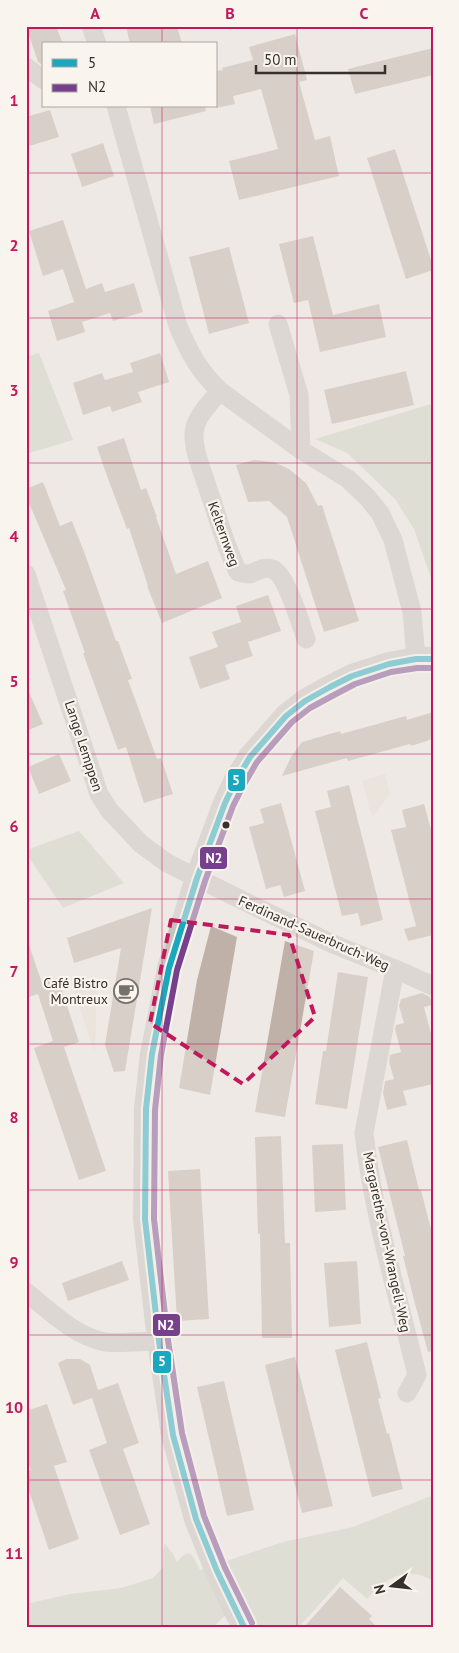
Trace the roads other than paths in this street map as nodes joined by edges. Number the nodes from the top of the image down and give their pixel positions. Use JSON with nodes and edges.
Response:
{"nodes":[{"id":1,"x":92,"y":26,"type":"edge"},
{"id":2,"x":96,"y":42,"type":"edge"},
{"id":3,"x":26,"y":67,"type":"edge"},
{"id":4,"x":42,"y":79,"type":"edge"},
{"id":5,"x":111,"y":108,"type":"edge"},
{"id":6,"x":278,"y":324,"type":"dead end"},
{"id":7,"x":220,"y":391,"type":"junction"},
{"id":8,"x":301,"y":450,"type":"junction"},
{"id":9,"x":26,"y":574,"type":"edge"},
{"id":10,"x":306,"y":639,"type":"dead end"},
{"id":11,"x":424,"y":659,"type":"edge"},
{"id":12,"x":196,"y":878,"type":"junction"},
{"id":13,"x":395,"y":969,"type":"junction"},
{"id":14,"x":433,"y":986,"type":"edge"},
{"id":15,"x":26,"y":1292,"type":"edge"},
{"id":16,"x":159,"y":1341,"type":"junction"},
{"id":17,"x":406,"y":1393,"type":"dead end"},
{"id":18,"x":239,"y":1617,"type":"edge"}],
"edges":[{"from":1,"to":2,"type":"street"},
{"from":3,"to":4,"type":"street"},
{"from":5,"to":7,"type":"street"},
{"from":6,"to":8,"type":"street"},
{"from":7,"to":8,"type":"street"},
{"from":7,"to":10,"type":"street","name":"Kelternweg"},
{"from":8,"to":11,"type":"street"},
{"from":9,"to":12,"type":"street","name":"Lange Lemppen"},
{"from":11,"to":12,"type":"street"},
{"from":12,"to":13,"type":"street","name":"Ferdinand-Sauerbruch-Weg"},
{"from":12,"to":16,"type":"street"},
{"from":13,"to":14,"type":"street","name":"Ferdinand-Sauerbruch-Weg"},
{"from":13,"to":17,"type":"street","name":"Margarethe-von-Wrangell-Weg"},
{"from":15,"to":16,"type":"street"},
{"from":16,"to":18,"type":"street"}]}
